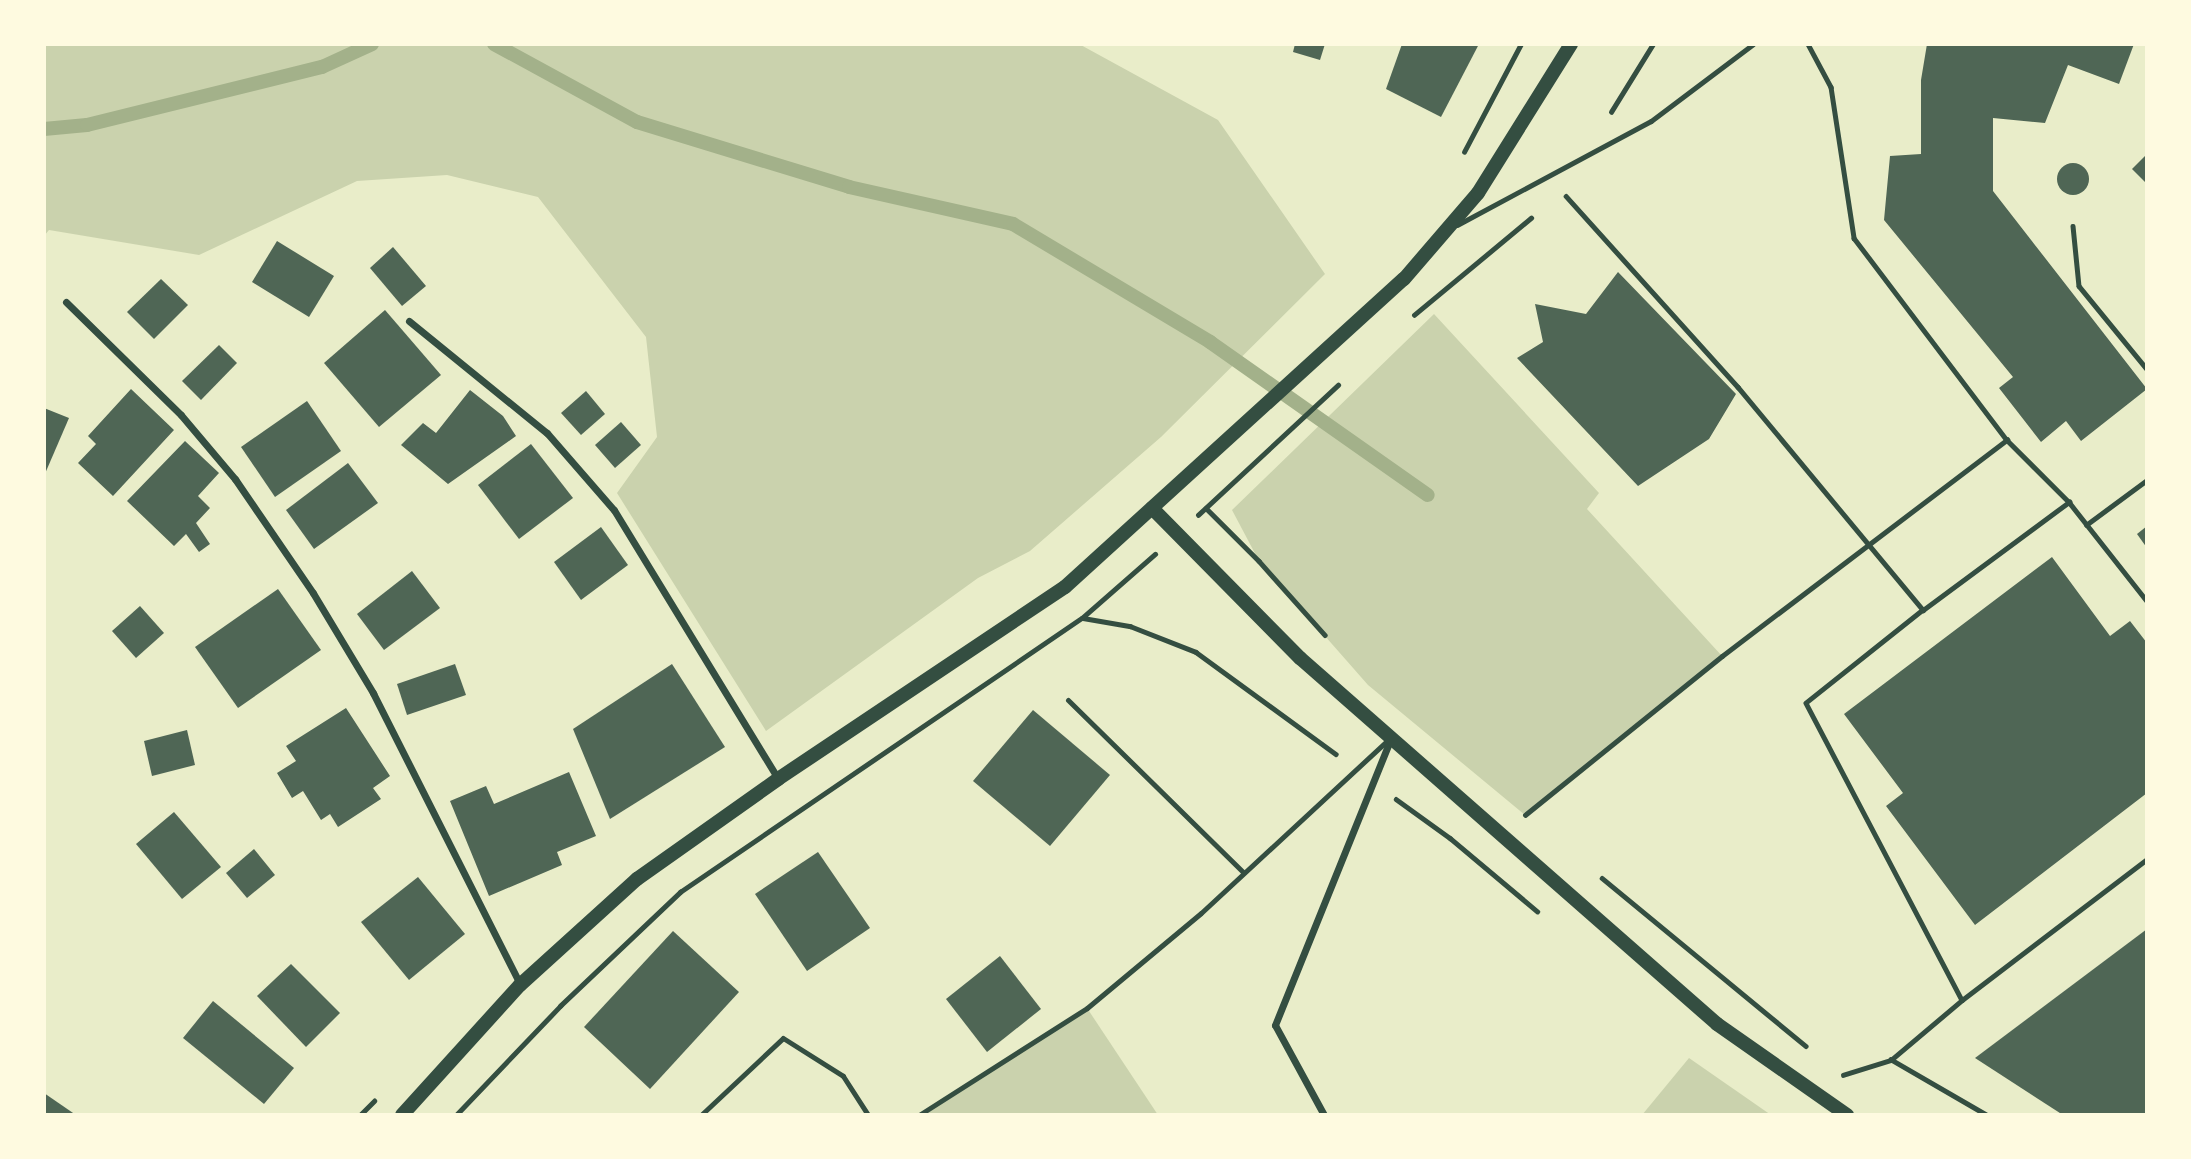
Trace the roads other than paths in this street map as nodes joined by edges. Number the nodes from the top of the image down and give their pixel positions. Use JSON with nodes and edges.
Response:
{"nodes":[{"id":1,"x":1571,"y":44,"type":"edge"},
{"id":2,"x":1753,"y":44,"type":"edge"},
{"id":3,"x":1451,"y":228,"type":"junction"},
{"id":4,"x":66,"y":302,"type":"dead end"},
{"id":5,"x":409,"y":321,"type":"dead end"},
{"id":6,"x":1152,"y":508,"type":"junction"},
{"id":7,"x":1068,"y":700,"type":"dead end"},
{"id":8,"x":1391,"y":737,"type":"junction"},
{"id":9,"x":778,"y":779,"type":"junction"},
{"id":10,"x":1243,"y":872,"type":"junction"},
{"id":11,"x":520,"y":985,"type":"junction"},
{"id":12,"x":402,"y":1115,"type":"edge"},
{"id":13,"x":701,"y":1115,"type":"edge"},
{"id":14,"x":868,"y":1115,"type":"edge"},
{"id":15,"x":919,"y":1115,"type":"edge"},
{"id":16,"x":1324,"y":1115,"type":"edge"},
{"id":17,"x":1847,"y":1115,"type":"edge"}],
"edges":[{"from":1,"to":3,"type":"main road"},
{"from":2,"to":3,"type":"lane"},
{"from":3,"to":6,"type":"main road"},
{"from":4,"to":11,"type":"street"},
{"from":5,"to":9,"type":"street"},
{"from":6,"to":8,"type":"main road"},
{"from":6,"to":9,"type":"main road"},
{"from":7,"to":10,"type":"lane"},
{"from":8,"to":10,"type":"lane"},
{"from":8,"to":16,"type":"street"},
{"from":8,"to":17,"type":"main road"},
{"from":9,"to":11,"type":"main road"},
{"from":10,"to":15,"type":"lane"},
{"from":11,"to":12,"type":"main road"},
{"from":13,"to":14,"type":"lane"}]}
